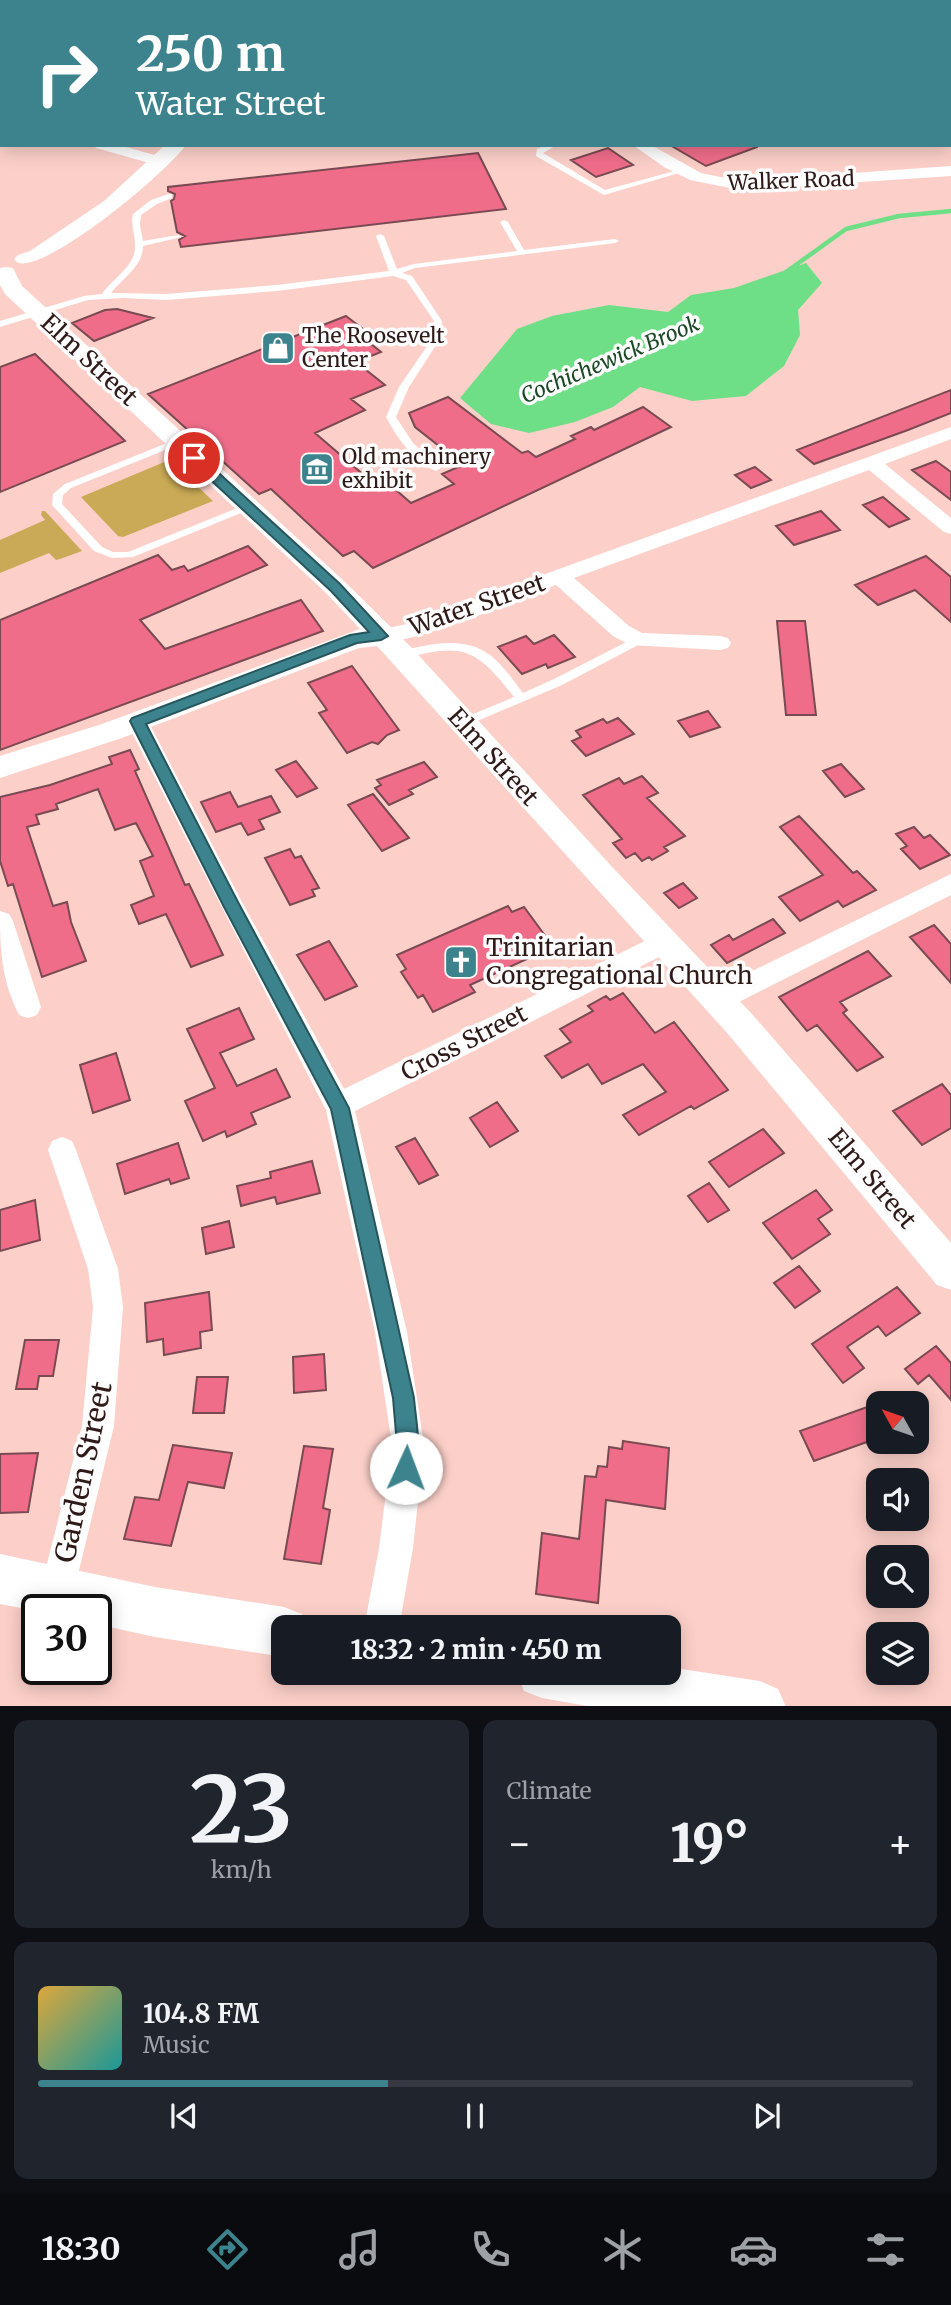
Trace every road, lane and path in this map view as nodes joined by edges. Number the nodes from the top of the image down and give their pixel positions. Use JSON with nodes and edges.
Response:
{"nodes":[{"id":1,"x":108,"y":147,"type":"edge"},
{"id":2,"x":175,"y":147,"type":"edge"},
{"id":3,"x":549,"y":147,"type":"edge"},
{"id":4,"x":647,"y":147,"type":"edge"},
{"id":5,"x":160,"y":161,"type":"junction"},
{"id":6,"x":682,"y":171,"type":"junction"},
{"id":7,"x":951,"y":171,"type":"edge"},
{"id":8,"x":169,"y":196,"type":"dead end"},
{"id":9,"x":504,"y":222,"type":"dead end"},
{"id":10,"x":380,"y":236,"type":"dead end"},
{"id":11,"x":178,"y":237,"type":"dead end"},
{"id":12,"x":615,"y":241,"type":"dead end"},
{"id":13,"x":138,"y":244,"type":"junction"},
{"id":14,"x":522,"y":253,"type":"junction"},
{"id":15,"x":7,"y":265,"type":"edge"},
{"id":16,"x":394,"y":273,"type":"junction"},
{"id":17,"x":105,"y":296,"type":"junction"},
{"id":18,"x":38,"y":312,"type":"junction"},
{"id":19,"x":0,"y":324,"type":"edge"},
{"id":20,"x":951,"y":433,"type":"edge"},
{"id":21,"x":177,"y":442,"type":"junction"},
{"id":22,"x":872,"y":462,"type":"junction"},
{"id":23,"x":436,"y":468,"type":"dead end"},
{"id":24,"x":248,"y":507,"type":"junction"},
{"id":25,"x":951,"y":528,"type":"edge"},
{"id":26,"x":559,"y":576,"type":"junction"},
{"id":27,"x":638,"y":640,"type":"junction"},
{"id":28,"x":720,"y":643,"type":"dead end"},
{"id":29,"x":391,"y":645,"type":"junction"},
{"id":30,"x":521,"y":698,"type":"junction"},
{"id":31,"x":137,"y":721,"type":"junction"},
{"id":32,"x":463,"y":723,"type":"junction"},
{"id":33,"x":0,"y":767,"type":"edge"},
{"id":34,"x":951,"y":884,"type":"edge"},
{"id":35,"x":0,"y":921,"type":"edge"},
{"id":36,"x":664,"y":943,"type":"junction"},
{"id":37,"x":718,"y":1000,"type":"junction"},
{"id":38,"x":28,"y":1007,"type":"dead end"},
{"id":39,"x":339,"y":1105,"type":"junction"},
{"id":40,"x":62,"y":1150,"type":"dead end"},
{"id":41,"x":951,"y":1272,"type":"edge"},
{"id":42,"x":0,"y":1579,"type":"edge"},
{"id":43,"x":58,"y":1591,"type":"junction"},
{"id":44,"x":383,"y":1615,"type":"edge"},
{"id":45,"x":271,"y":1630,"type":"edge"},
{"id":46,"x":621,"y":1685,"type":"edge"},
{"id":47,"x":760,"y":1706,"type":"edge"}],
"edges":[{"from":1,"to":5,"type":"street"},
{"from":2,"to":5,"type":"street"},
{"from":3,"to":6,"type":"lane"},
{"from":4,"to":6,"type":"street","name":"Walker Road"},
{"from":5,"to":15,"type":"street"},
{"from":6,"to":7,"type":"street","name":"Walker Road"},
{"from":8,"to":13,"type":"lane"},
{"from":9,"to":14,"type":"lane"},
{"from":10,"to":16,"type":"lane"},
{"from":11,"to":13,"type":"lane"},
{"from":12,"to":14,"type":"lane"},
{"from":13,"to":17,"type":"lane"},
{"from":14,"to":16,"type":"lane"},
{"from":15,"to":18,"type":"street","name":"Elm Street"},
{"from":16,"to":17,"type":"lane"},
{"from":16,"to":23,"type":"lane"},
{"from":17,"to":18,"type":"lane"},
{"from":18,"to":19,"type":"lane"},
{"from":18,"to":21,"type":"street","name":"Elm Street"},
{"from":20,"to":22,"type":"street","name":"Water Street"},
{"from":21,"to":24,"type":"street","name":"Elm Street"},
{"from":21,"to":24,"type":"lane"},
{"from":22,"to":25,"type":"street"},
{"from":22,"to":26,"type":"street","name":"Water Street"},
{"from":24,"to":29,"type":"street","name":"Elm Street"},
{"from":26,"to":27,"type":"street"},
{"from":26,"to":29,"type":"street","name":"Water Street"},
{"from":27,"to":28,"type":"street"},
{"from":27,"to":30,"type":"lane"},
{"from":29,"to":30,"type":"lane"},
{"from":29,"to":31,"type":"street","name":"Water Street"},
{"from":29,"to":32,"type":"street","name":"Elm Street"},
{"from":30,"to":32,"type":"lane"},
{"from":31,"to":33,"type":"street","name":"Water Street"},
{"from":31,"to":39,"type":"street"},
{"from":32,"to":36,"type":"street","name":"Elm Street"},
{"from":34,"to":37,"type":"street"},
{"from":35,"to":38,"type":"street"},
{"from":36,"to":37,"type":"street","name":"Elm Street"},
{"from":36,"to":39,"type":"street","name":"Cross Street"},
{"from":37,"to":41,"type":"street","name":"Elm Street"},
{"from":39,"to":44,"type":"street"},
{"from":40,"to":43,"type":"street","name":"Garden Street"},
{"from":42,"to":43,"type":"main road"},
{"from":43,"to":45,"type":"main road"},
{"from":46,"to":47,"type":"main road"}]}
